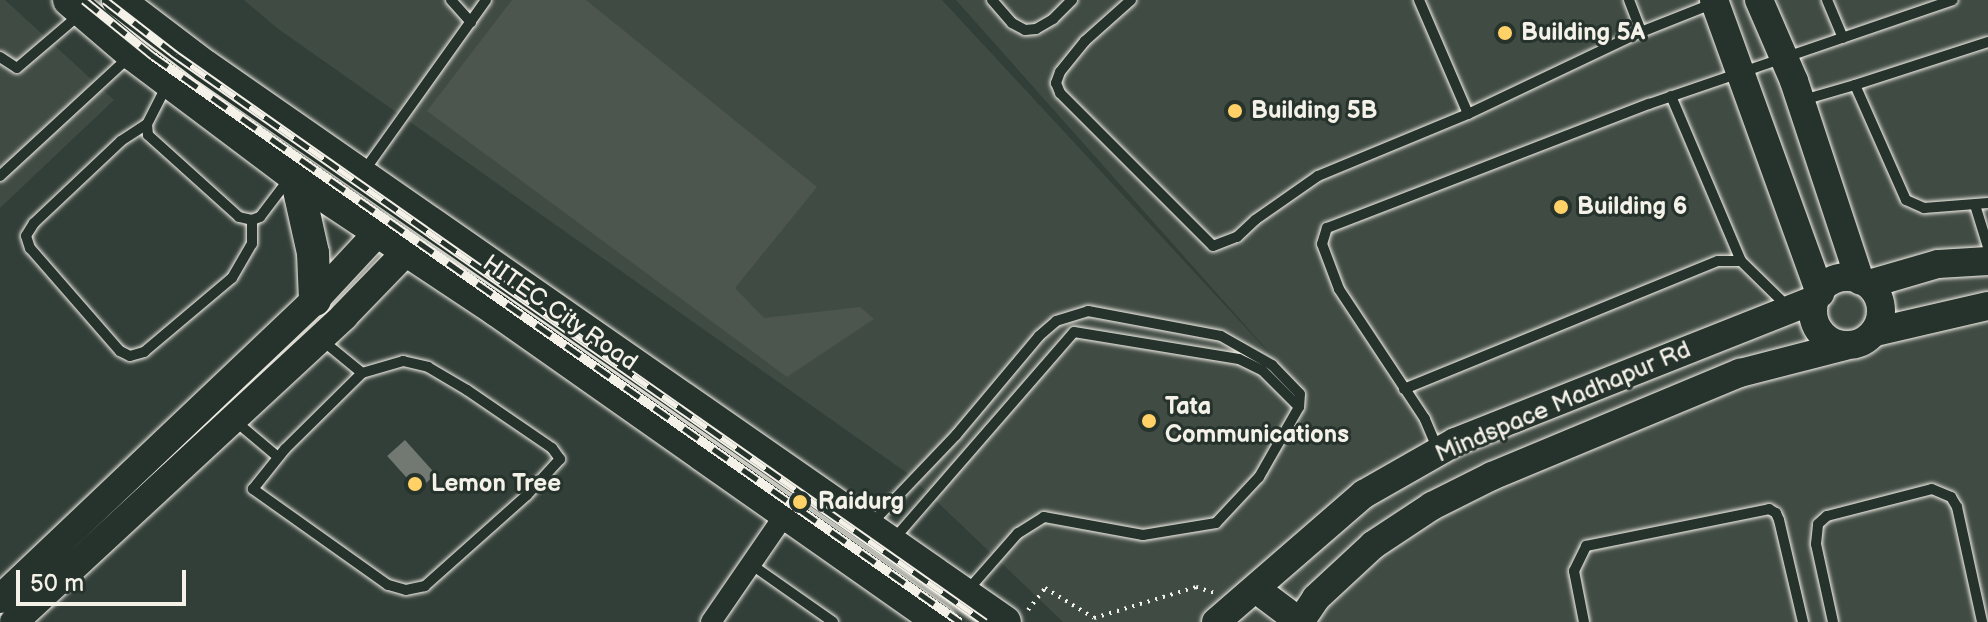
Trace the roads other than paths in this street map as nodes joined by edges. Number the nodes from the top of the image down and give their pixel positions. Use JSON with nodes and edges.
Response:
{"nodes":[{"id":1,"x":118,"y":0,"type":"edge"},
{"id":2,"x":451,"y":0,"type":"edge"},
{"id":3,"x":486,"y":0,"type":"edge"},
{"id":4,"x":992,"y":0,"type":"edge"},
{"id":5,"x":1072,"y":0,"type":"edge"},
{"id":6,"x":1131,"y":0,"type":"edge"},
{"id":7,"x":1419,"y":0,"type":"edge"},
{"id":8,"x":1629,"y":0,"type":"edge"},
{"id":9,"x":1759,"y":0,"type":"edge"},
{"id":10,"x":1827,"y":0,"type":"edge"},
{"id":11,"x":1953,"y":0,"type":"edge"},
{"id":12,"x":1715,"y":1,"type":"edge"},
{"id":13,"x":75,"y":6,"type":"edge"},
{"id":14,"x":471,"y":22,"type":"junction"},
{"id":15,"x":1641,"y":32,"type":"junction"},
{"id":16,"x":1843,"y":38,"type":"junction"},
{"id":17,"x":1988,"y":42,"type":"edge"},
{"id":18,"x":132,"y":54,"type":"junction"},
{"id":19,"x":0,"y":57,"type":"edge"},
{"id":20,"x":1785,"y":58,"type":"junction"},
{"id":21,"x":1744,"y":73,"type":"junction"},
{"id":22,"x":169,"y":81,"type":"junction"},
{"id":23,"x":1855,"y":85,"type":"junction"},
{"id":24,"x":1671,"y":96,"type":"junction"},
{"id":25,"x":1801,"y":101,"type":"junction"},
{"id":26,"x":1468,"y":114,"type":"junction"},
{"id":27,"x":147,"y":124,"type":"junction"},
{"id":28,"x":361,"y":175,"type":"junction"},
{"id":29,"x":0,"y":176,"type":"edge"},
{"id":30,"x":294,"y":176,"type":"junction"},
{"id":31,"x":1988,"y":203,"type":"edge"},
{"id":32,"x":1975,"y":205,"type":"junction"},
{"id":33,"x":252,"y":220,"type":"junction"},
{"id":34,"x":380,"y":230,"type":"junction"},
{"id":35,"x":1988,"y":247,"type":"edge"},
{"id":36,"x":408,"y":250,"type":"junction"},
{"id":37,"x":1741,"y":261,"type":"junction"},
{"id":38,"x":1988,"y":261,"type":"edge"},
{"id":39,"x":1864,"y":282,"type":"junction"},
{"id":40,"x":315,"y":300,"type":"junction"},
{"id":41,"x":1808,"y":301,"type":"junction"},
{"id":42,"x":1988,"y":306,"type":"edge"},
{"id":43,"x":1875,"y":332,"type":"junction"},
{"id":44,"x":320,"y":337,"type":"junction"},
{"id":45,"x":1845,"y":346,"type":"junction"},
{"id":46,"x":362,"y":373,"type":"junction"},
{"id":47,"x":1404,"y":389,"type":"junction"},
{"id":48,"x":1299,"y":407,"type":"junction"},
{"id":49,"x":232,"y":418,"type":"junction"},
{"id":50,"x":1439,"y":451,"type":"junction"},
{"id":51,"x":278,"y":457,"type":"junction"},
{"id":52,"x":786,"y":513,"type":"junction"},
{"id":53,"x":1329,"y":524,"type":"junction"},
{"id":54,"x":880,"y":535,"type":"junction"},
{"id":55,"x":1364,"y":553,"type":"junction"},
{"id":56,"x":752,"y":565,"type":"junction"},
{"id":57,"x":1256,"y":589,"type":"junction"},
{"id":58,"x":964,"y":595,"type":"junction"},
{"id":59,"x":0,"y":599,"type":"edge"},
{"id":60,"x":14,"y":622,"type":"edge"},
{"id":61,"x":711,"y":622,"type":"edge"},
{"id":62,"x":833,"y":622,"type":"edge"},
{"id":63,"x":940,"y":622,"type":"edge"},
{"id":64,"x":1005,"y":622,"type":"edge"},
{"id":65,"x":1216,"y":622,"type":"edge"},
{"id":66,"x":1300,"y":622,"type":"edge"},
{"id":67,"x":1584,"y":622,"type":"edge"},
{"id":68,"x":1803,"y":622,"type":"edge"},
{"id":69,"x":1833,"y":622,"type":"edge"},
{"id":70,"x":1982,"y":622,"type":"edge"}],
"edges":[{"from":1,"to":28,"type":"main road","name":"HITEC City Road"},
{"from":2,"to":14,"type":"lane"},
{"from":3,"to":14,"type":"lane"},
{"from":4,"to":5,"type":"lane"},
{"from":6,"to":26,"type":"lane"},
{"from":7,"to":26,"type":"lane"},
{"from":8,"to":15,"type":"lane"},
{"from":9,"to":20,"type":"street"},
{"from":10,"to":16,"type":"lane"},
{"from":11,"to":16,"type":"lane"},
{"from":12,"to":15,"type":"lane"},
{"from":12,"to":21,"type":"street"},
{"from":13,"to":18,"type":"main road","name":"HITEC City Road"},
{"from":13,"to":19,"type":"lane"},
{"from":14,"to":28,"type":"lane"},
{"from":15,"to":26,"type":"lane"},
{"from":16,"to":20,"type":"lane"},
{"from":17,"to":23,"type":"lane"},
{"from":18,"to":22,"type":"main road","name":"HITEC City Road"},
{"from":18,"to":29,"type":"lane"},
{"from":20,"to":21,"type":"lane"},
{"from":20,"to":25,"type":"street"},
{"from":21,"to":24,"type":"lane"},
{"from":21,"to":41,"type":"street"},
{"from":22,"to":27,"type":"lane"},
{"from":22,"to":30,"type":"main road","name":"HITEC City Road"},
{"from":23,"to":25,"type":"lane"},
{"from":23,"to":32,"type":"lane"},
{"from":24,"to":37,"type":"lane"},
{"from":24,"to":47,"type":"lane"},
{"from":25,"to":39,"type":"street"},
{"from":27,"to":33,"type":"lane"},
{"from":27,"to":33,"type":"lane"},
{"from":28,"to":54,"type":"main road","name":"HITEC City Road"},
{"from":30,"to":33,"type":"lane"},
{"from":30,"to":34,"type":"main road","name":"HITEC City Road"},
{"from":30,"to":40,"type":"main road"},
{"from":31,"to":32,"type":"lane"},
{"from":32,"to":35,"type":"lane"},
{"from":34,"to":36,"type":"main road","name":"HITEC City Road"},
{"from":34,"to":40,"type":"street"},
{"from":36,"to":44,"type":"street"},
{"from":36,"to":52,"type":"main road","name":"HITEC City Road"},
{"from":37,"to":41,"type":"lane"},
{"from":37,"to":47,"type":"lane"},
{"from":38,"to":39,"type":"street"},
{"from":39,"to":41,"type":"street"},
{"from":39,"to":43,"type":"street"},
{"from":40,"to":59,"type":"street"},
{"from":41,"to":45,"type":"street"},
{"from":41,"to":50,"type":"street","name":"Mindspace Madhapur Rd"},
{"from":42,"to":43,"type":"street"},
{"from":43,"to":45,"type":"street"},
{"from":44,"to":46,"type":"lane"},
{"from":44,"to":49,"type":"street"},
{"from":45,"to":55,"type":"street"},
{"from":46,"to":51,"type":"lane"},
{"from":46,"to":51,"type":"lane"},
{"from":47,"to":50,"type":"lane"},
{"from":48,"to":54,"type":"lane"},
{"from":48,"to":54,"type":"lane"},
{"from":48,"to":58,"type":"lane"},
{"from":49,"to":51,"type":"lane"},
{"from":49,"to":60,"type":"street"},
{"from":50,"to":53,"type":"street","name":"Mindspace Madhapur Rd"},
{"from":52,"to":56,"type":"street"},
{"from":52,"to":63,"type":"main road","name":"HITEC City Road"},
{"from":53,"to":55,"type":"street"},
{"from":53,"to":57,"type":"street","name":"Mindspace Madhapur Rd"},
{"from":54,"to":58,"type":"main road","name":"HITEC City Road"},
{"from":55,"to":66,"type":"street"},
{"from":56,"to":61,"type":"street"},
{"from":56,"to":62,"type":"lane"},
{"from":57,"to":65,"type":"street","name":"Mindspace Madhapur Rd"},
{"from":57,"to":66,"type":"street"},
{"from":58,"to":64,"type":"main road","name":"HITEC City Road"},
{"from":67,"to":68,"type":"lane"},
{"from":69,"to":70,"type":"lane"}]}
